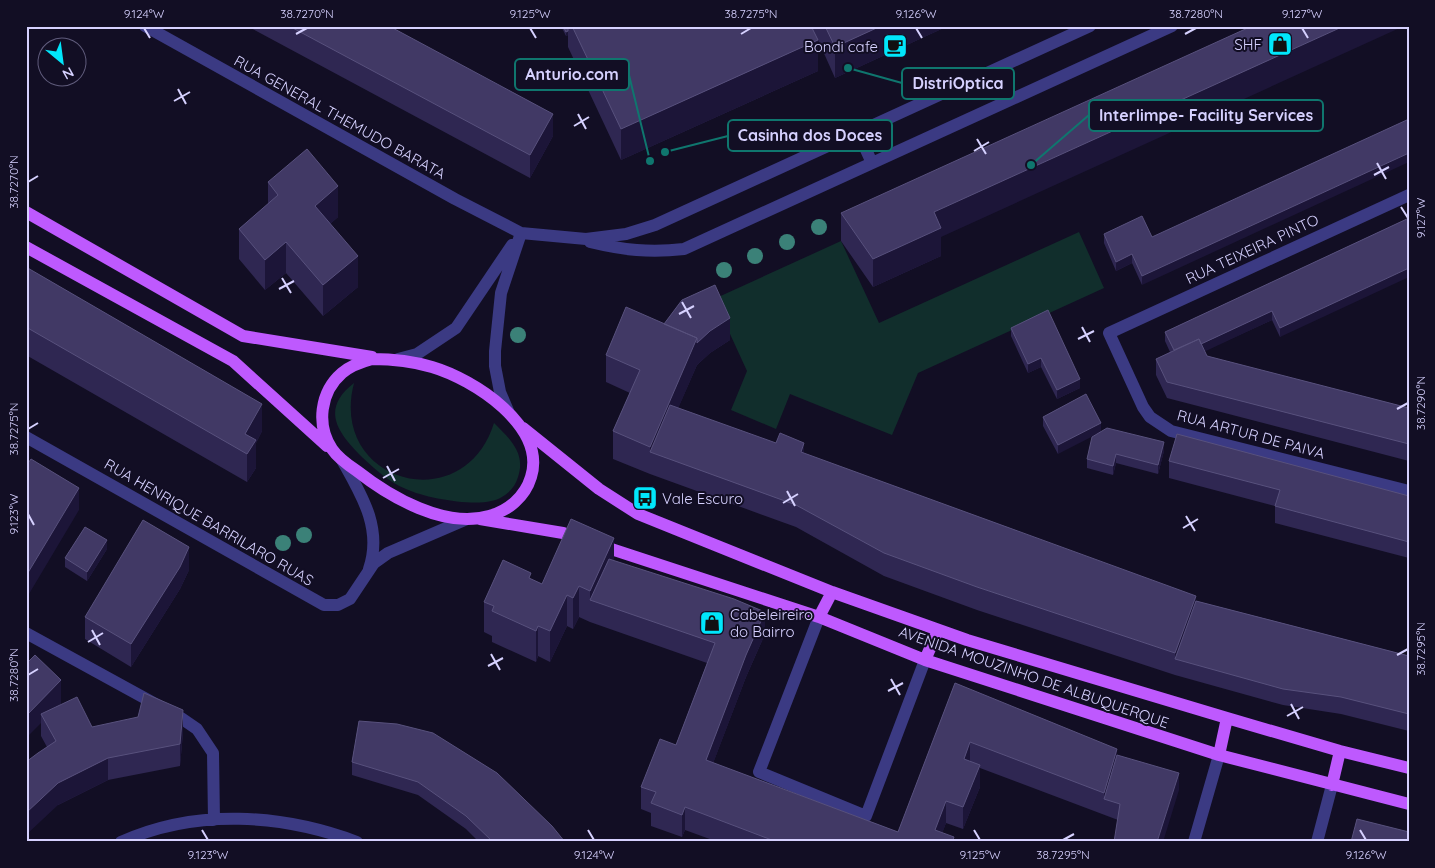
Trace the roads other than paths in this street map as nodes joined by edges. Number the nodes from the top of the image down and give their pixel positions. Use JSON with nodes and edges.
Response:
{"nodes":[{"id":1,"x":145,"y":26,"type":"edge"},
{"id":2,"x":1090,"y":26,"type":"edge"},
{"id":3,"x":1172,"y":26,"type":"edge"},
{"id":4,"x":858,"y":132,"type":"junction"},
{"id":5,"x":872,"y":163,"type":"junction"},
{"id":6,"x":1409,"y":195,"type":"edge"},
{"id":7,"x":26,"y":212,"type":"edge"},
{"id":8,"x":521,"y":233,"type":"junction"},
{"id":9,"x":573,"y":238,"type":"junction"},
{"id":10,"x":26,"y":247,"type":"edge"},
{"id":11,"x":1110,"y":333,"type":"joint"},
{"id":12,"x":392,"y":359,"type":"junction"},
{"id":13,"x":510,"y":415,"type":"junction"},
{"id":14,"x":523,"y":428,"type":"junction"},
{"id":15,"x":26,"y":437,"type":"edge"},
{"id":16,"x":337,"y":455,"type":"junction"},
{"id":17,"x":1409,"y":491,"type":"edge"},
{"id":18,"x":473,"y":519,"type":"junction"},
{"id":19,"x":368,"y":572,"type":"junction"},
{"id":20,"x":832,"y":592,"type":"junction"},
{"id":21,"x":819,"y":617,"type":"junction"},
{"id":22,"x":938,"y":630,"type":"junction"},
{"id":23,"x":26,"y":633,"type":"edge"},
{"id":24,"x":925,"y":660,"type":"junction"},
{"id":25,"x":1227,"y":718,"type":"junction"},
{"id":26,"x":1340,"y":751,"type":"junction"},
{"id":27,"x":1219,"y":755,"type":"junction"},
{"id":28,"x":1409,"y":768,"type":"edge"},
{"id":29,"x":1332,"y":785,"type":"junction"},
{"id":30,"x":1409,"y":804,"type":"edge"},
{"id":31,"x":214,"y":820,"type":"junction"},
{"id":32,"x":121,"y":842,"type":"edge"},
{"id":33,"x":357,"y":842,"type":"edge"},
{"id":34,"x":1194,"y":842,"type":"edge"},
{"id":35,"x":1317,"y":842,"type":"edge"}],
"edges":[{"from":1,"to":8,"type":"street","name":"RUA GENERAL THEMUDO BARATA"},
{"from":2,"to":4,"type":"street"},
{"from":3,"to":5,"type":"street"},
{"from":4,"to":5,"type":"street"},
{"from":4,"to":9,"type":"street"},
{"from":5,"to":9,"type":"street"},
{"from":6,"to":11,"type":"street","name":"RUA TEIXEIRA PINTO"},
{"from":7,"to":12,"type":"main road"},
{"from":8,"to":9,"type":"street"},
{"from":8,"to":12,"type":"street"},
{"from":8,"to":13,"type":"street"},
{"from":10,"to":16,"type":"main road"},
{"from":11,"to":17,"type":"street","name":"RUA ARTUR DE PAIVA"},
{"from":12,"to":13,"type":"main road","name":"AVENIDA MOUZINHO DE ALBUQUERQUE"},
{"from":12,"to":16,"type":"main road"},
{"from":13,"to":14,"type":"main road","name":"AVENIDA MOUZINHO DE ALBUQUERQUE"},
{"from":14,"to":18,"type":"main road"},
{"from":14,"to":20,"type":"main road","name":"AVENIDA MOUZINHO DE ALBUQUERQUE"},
{"from":15,"to":19,"type":"street","name":"RUA HENRIQUE BARRILARO RUAS"},
{"from":16,"to":18,"type":"main road","name":"AVENIDA MOUZINHO DE ALBUQUERQUE"},
{"from":16,"to":19,"type":"street","name":"RUA HENRIQUE BARRILARO RUAS"},
{"from":18,"to":19,"type":"street","name":"RUA HENRIQUE BARRILARO RUAS"},
{"from":18,"to":21,"type":"main road","name":"AVENIDA MOUZINHO DE ALBUQUERQUE"},
{"from":20,"to":21,"type":"main road"},
{"from":20,"to":22,"type":"main road","name":"AVENIDA MOUZINHO DE ALBUQUERQUE"},
{"from":21,"to":24,"type":"main road","name":"AVENIDA MOUZINHO DE ALBUQUERQUE"},
{"from":21,"to":24,"type":"street"},
{"from":22,"to":24,"type":"main road"},
{"from":22,"to":25,"type":"main road","name":"AVENIDA MOUZINHO DE ALBUQUERQUE"},
{"from":23,"to":31,"type":"street"},
{"from":24,"to":27,"type":"main road","name":"AVENIDA MOUZINHO DE ALBUQUERQUE"},
{"from":25,"to":26,"type":"main road","name":"AVENIDA MOUZINHO DE ALBUQUERQUE"},
{"from":25,"to":27,"type":"main road"},
{"from":26,"to":28,"type":"main road","name":"AVENIDA MOUZINHO DE ALBUQUERQUE"},
{"from":26,"to":29,"type":"main road"},
{"from":27,"to":29,"type":"main road","name":"AVENIDA MOUZINHO DE ALBUQUERQUE"},
{"from":27,"to":34,"type":"street"},
{"from":29,"to":30,"type":"main road","name":"AVENIDA MOUZINHO DE ALBUQUERQUE"},
{"from":29,"to":35,"type":"street"},
{"from":31,"to":32,"type":"street"},
{"from":31,"to":33,"type":"street"}]}
